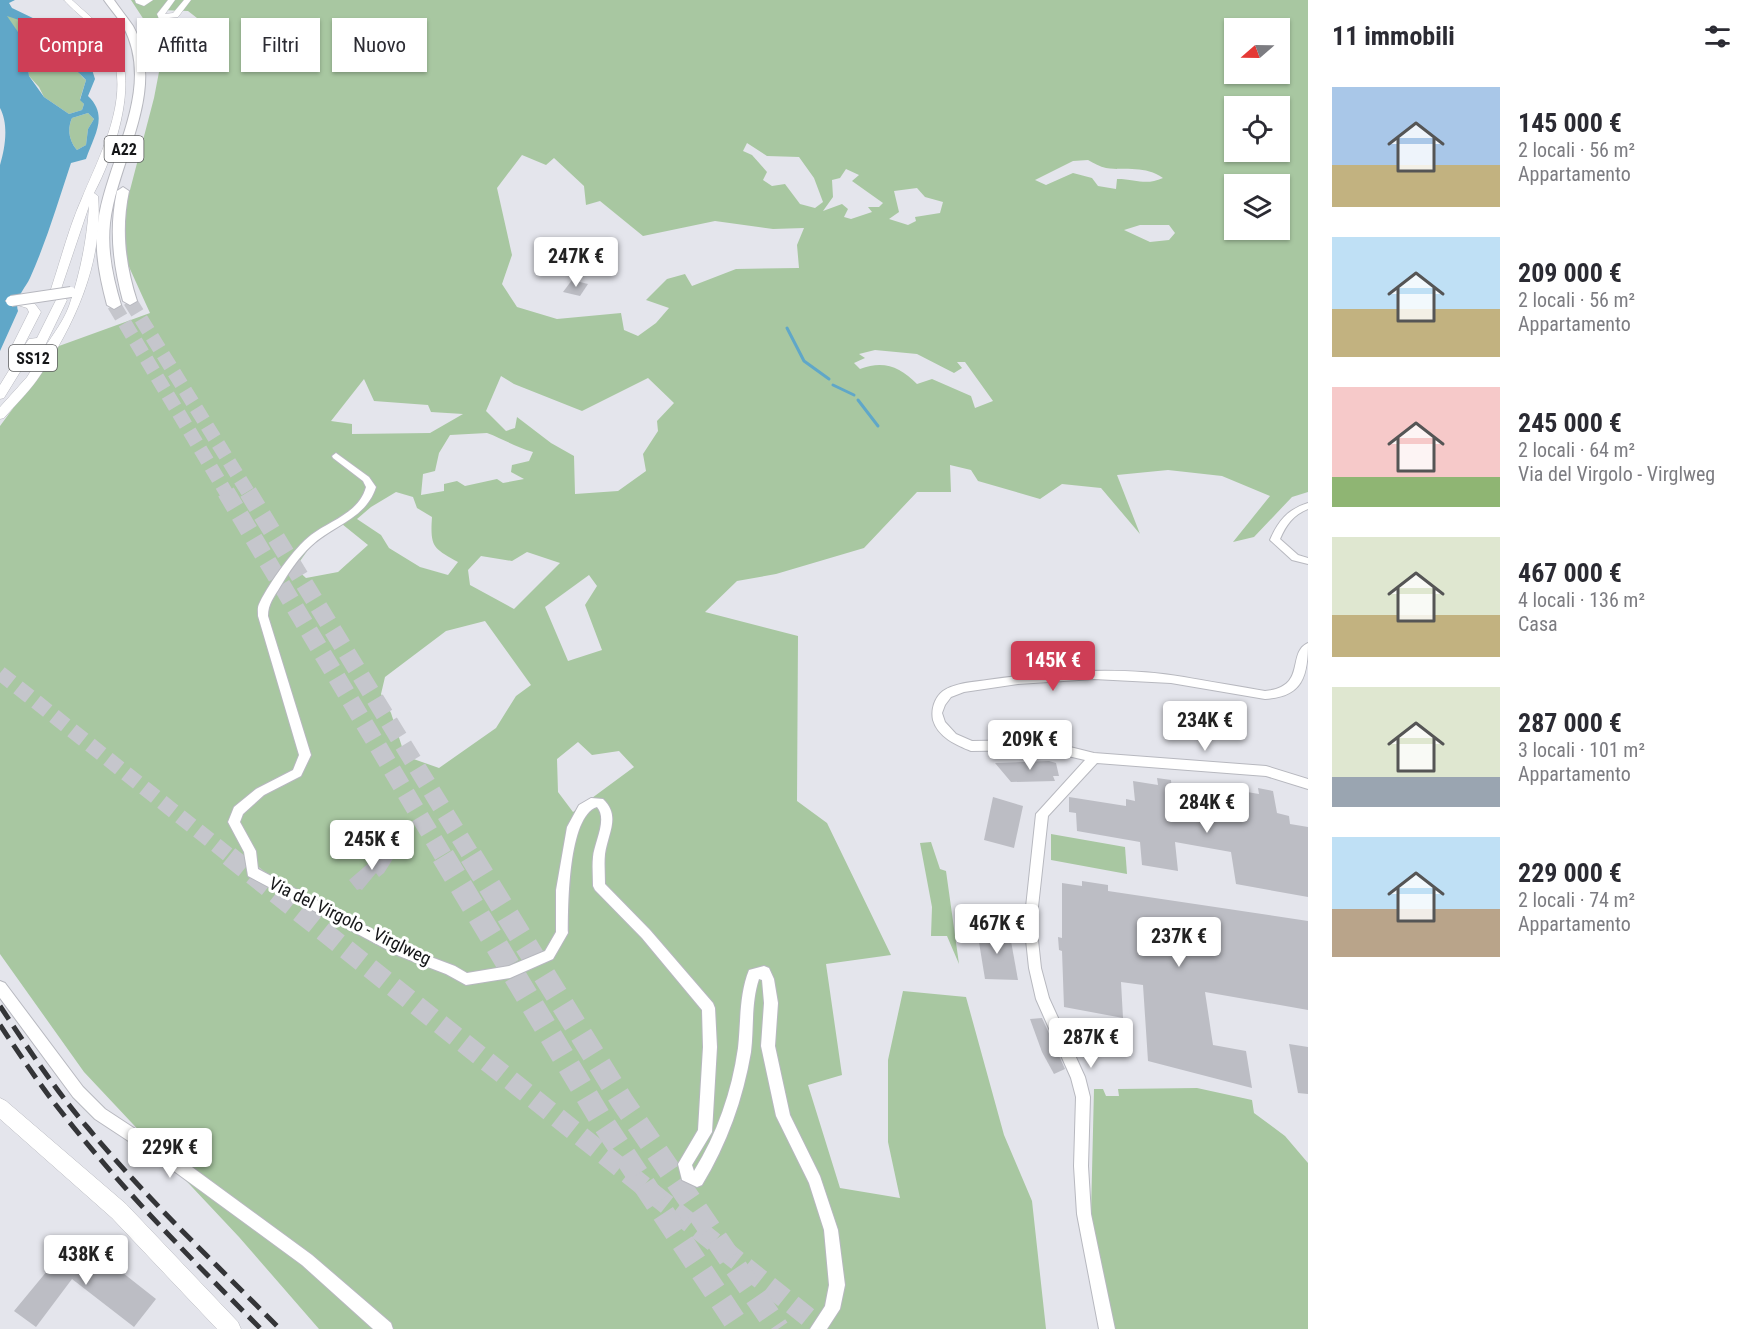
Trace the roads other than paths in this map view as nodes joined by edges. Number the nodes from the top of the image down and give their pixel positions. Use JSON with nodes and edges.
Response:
{"nodes":[{"id":1,"x":68,"y":0,"type":"edge"},
{"id":2,"x":110,"y":0,"type":"edge"},
{"id":3,"x":122,"y":0,"type":"edge"},
{"id":4,"x":138,"y":0,"type":"edge"},
{"id":5,"x":150,"y":0,"type":"edge"},
{"id":6,"x":172,"y":0,"type":"edge"},
{"id":7,"x":188,"y":0,"type":"edge"},
{"id":8,"x":91,"y":194,"type":"junction"},
{"id":9,"x":62,"y":292,"type":"junction"},
{"id":10,"x":5,"y":301,"type":"edge"},
{"id":11,"x":130,"y":301,"type":"tunnel mouth"},
{"id":12,"x":114,"y":305,"type":"tunnel mouth"},
{"id":13,"x":0,"y":381,"type":"edge"},
{"id":14,"x":0,"y":395,"type":"edge"},
{"id":15,"x":0,"y":415,"type":"edge"},
{"id":16,"x":336,"y":456,"type":"dead end"},
{"id":17,"x":1308,"y":506,"type":"edge"},
{"id":18,"x":1308,"y":561,"type":"edge"},
{"id":19,"x":1308,"y":647,"type":"edge"},
{"id":20,"x":1094,"y":758,"type":"junction"},
{"id":21,"x":1308,"y":784,"type":"edge"},
{"id":22,"x":0,"y":987,"type":"edge"},
{"id":23,"x":0,"y":1107,"type":"edge"},
{"id":24,"x":231,"y":1329,"type":"edge"},
{"id":25,"x":385,"y":1329,"type":"edge"},
{"id":26,"x":818,"y":1329,"type":"edge"},
{"id":27,"x":1107,"y":1329,"type":"edge"}],
"edges":[{"from":1,"to":8,"type":"main road","number":"SS12"},
{"from":2,"to":12,"type":"highway","number":"A22"},
{"from":3,"to":11,"type":"highway","number":"A22"},
{"from":4,"to":5,"type":"street"},
{"from":6,"to":7,"type":"street"},
{"from":8,"to":9,"type":"main road","number":"SS12"},
{"from":8,"to":9,"type":"main road"},
{"from":9,"to":10,"type":"street","bridge":true},
{"from":9,"to":10,"type":"main road","bridge":true},
{"from":9,"to":14,"type":"main road","number":"SS12"},
{"from":9,"to":15,"type":"main road","number":"SS12"},
{"from":9,"to":15,"type":"main road"},
{"from":10,"to":13,"type":"main road"},
{"from":16,"to":26,"type":"street","name":"Via del Virgolo - Virglweg"},
{"from":17,"to":18,"type":"street"},
{"from":19,"to":20,"type":"street"},
{"from":20,"to":21,"type":"street"},
{"from":20,"to":27,"type":"street"},
{"from":22,"to":25,"type":"street"},
{"from":23,"to":24,"type":"street"}]}
